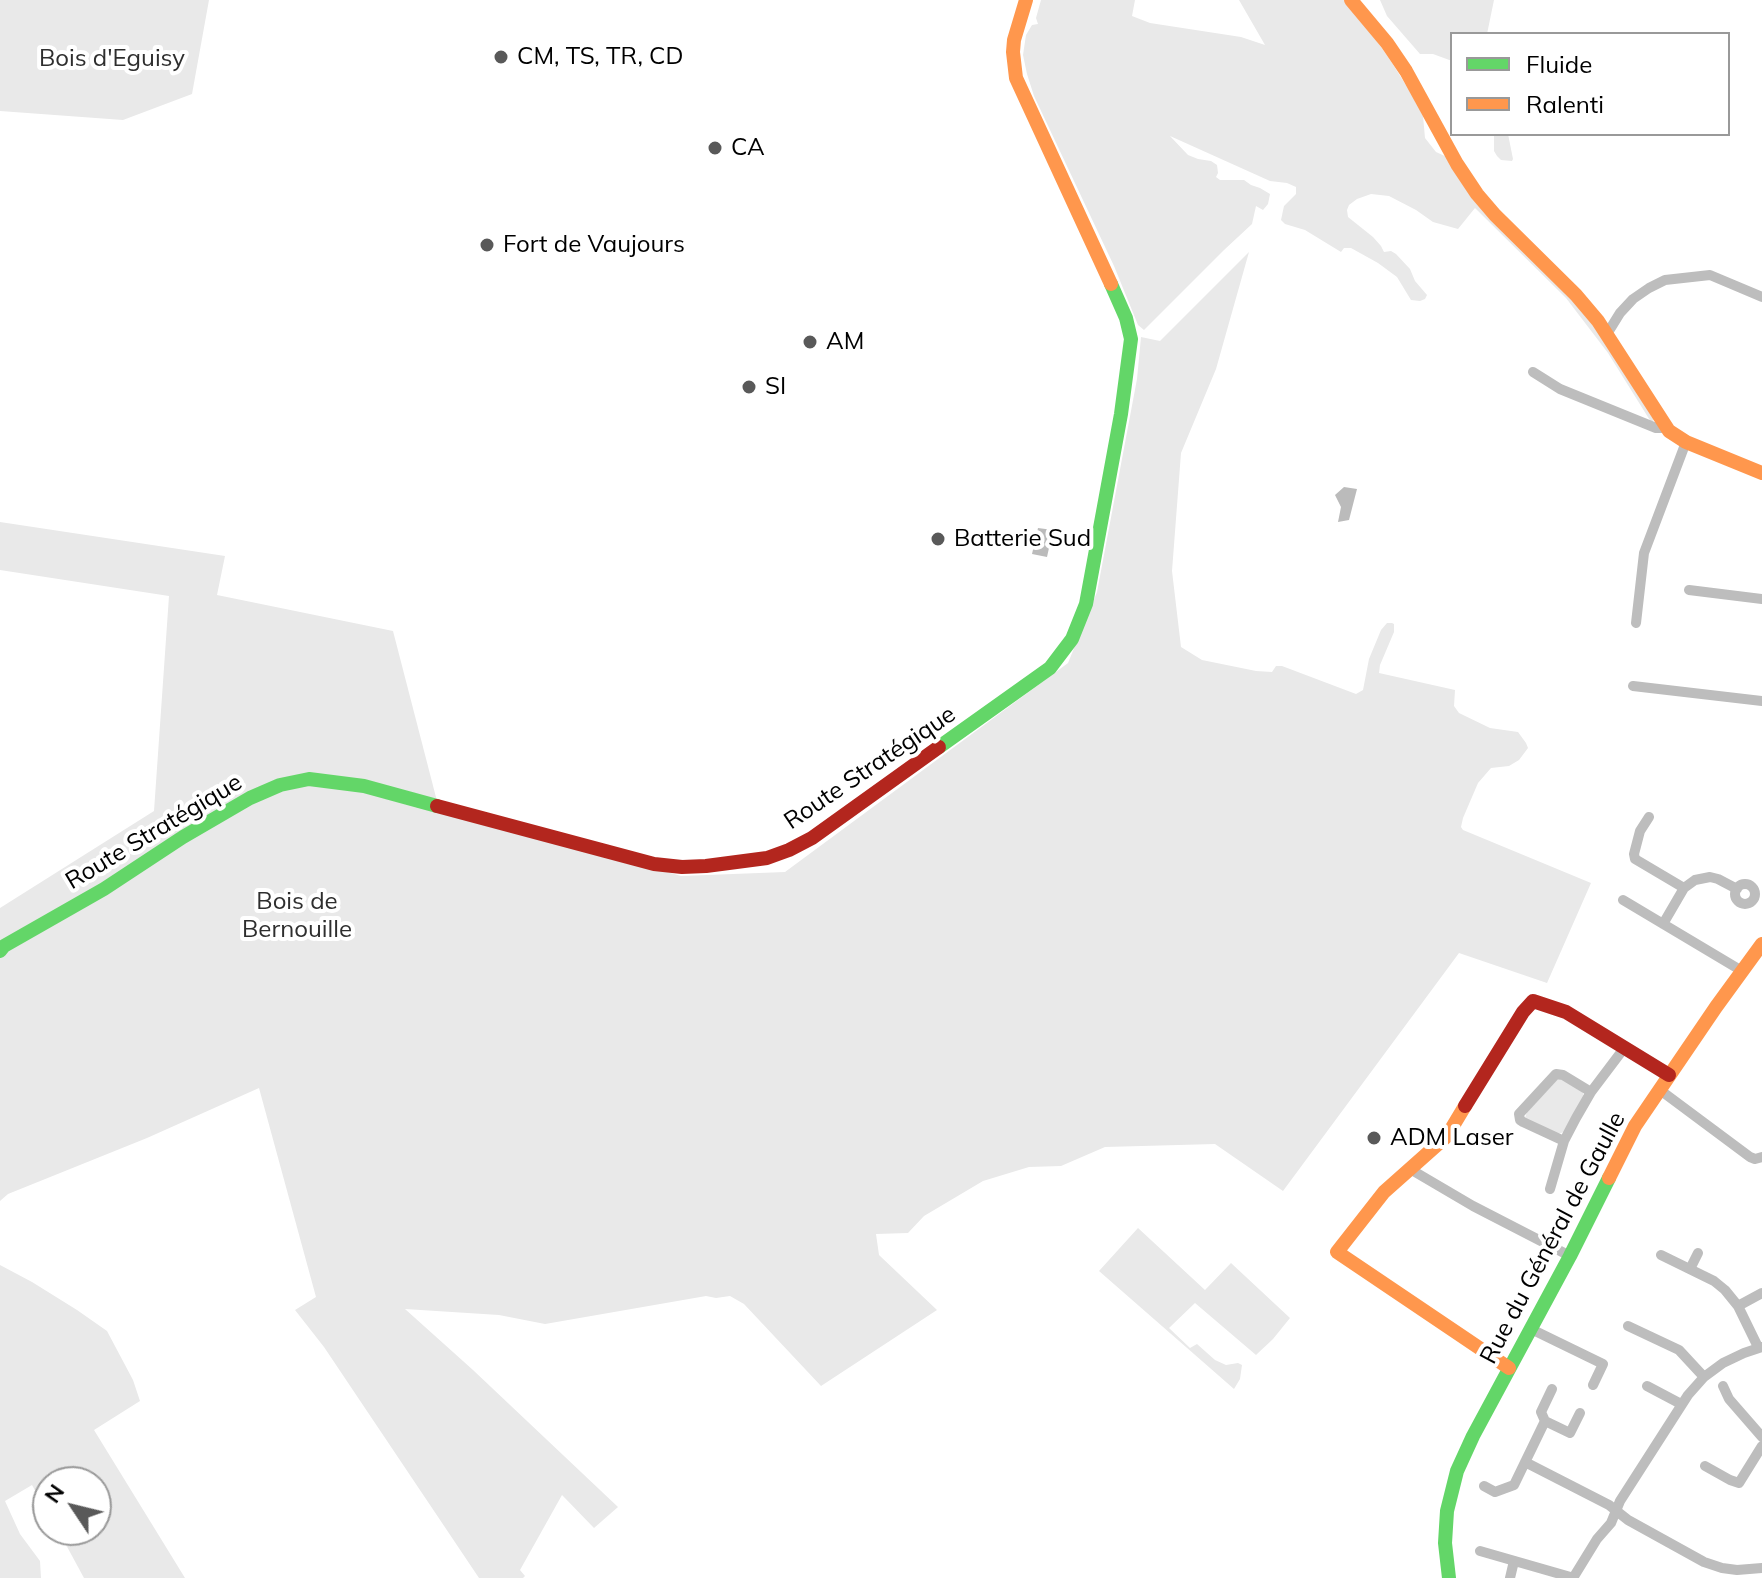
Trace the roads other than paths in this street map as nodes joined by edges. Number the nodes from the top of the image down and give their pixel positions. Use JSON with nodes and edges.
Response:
{"nodes":[{"id":1,"x":1026,"y":0,"type":"edge"},
{"id":2,"x":1351,"y":0,"type":"edge"},
{"id":3,"x":1762,"y":297,"type":"edge"},
{"id":4,"x":1607,"y":334,"type":"junction"},
{"id":5,"x":1533,"y":372,"type":"dead end"},
{"id":6,"x":1667,"y":428,"type":"junction"},
{"id":7,"x":1686,"y":442,"type":"junction"},
{"id":8,"x":1762,"y":473,"type":"edge"},
{"id":9,"x":1689,"y":590,"type":"dead end"},
{"id":10,"x":1762,"y":599,"type":"edge"},
{"id":11,"x":1636,"y":623,"type":"dead end"},
{"id":12,"x":1633,"y":686,"type":"dead end"},
{"id":13,"x":1762,"y":701,"type":"edge"},
{"id":14,"x":1649,"y":817,"type":"dead end"},
{"id":15,"x":1684,"y":888,"type":"junction"},
{"id":16,"x":1737,"y":889,"type":"dead end"},
{"id":17,"x":1623,"y":900,"type":"dead end"},
{"id":18,"x":1663,"y":924,"type":"junction"},
{"id":19,"x":0,"y":951,"type":"edge"},
{"id":20,"x":1760,"y":951,"type":"edge"},
{"id":21,"x":1742,"y":971,"type":"junction"},
{"id":22,"x":1625,"y":1047,"type":"junction"},
{"id":23,"x":1669,"y":1075,"type":"junction"},
{"id":24,"x":1660,"y":1090,"type":"junction"},
{"id":25,"x":1591,"y":1092,"type":"junction"},
{"id":26,"x":1564,"y":1141,"type":"junction"},
{"id":27,"x":1761,"y":1160,"type":"edge"},
{"id":28,"x":1410,"y":1169,"type":"junction"},
{"id":29,"x":1550,"y":1189,"type":"dead end"},
{"id":30,"x":1698,"y":1253,"type":"dead end"},
{"id":31,"x":1661,"y":1255,"type":"dead end"},
{"id":32,"x":1570,"y":1256,"type":"junction"},
{"id":33,"x":1690,"y":1269,"type":"junction"},
{"id":34,"x":1762,"y":1293,"type":"edge"},
{"id":35,"x":1738,"y":1306,"type":"junction"},
{"id":36,"x":1628,"y":1326,"type":"dead end"},
{"id":37,"x":1531,"y":1329,"type":"junction"},
{"id":38,"x":1760,"y":1347,"type":"edge"},
{"id":39,"x":1509,"y":1368,"type":"junction"},
{"id":40,"x":1704,"y":1377,"type":"junction"},
{"id":41,"x":1593,"y":1385,"type":"dead end"},
{"id":42,"x":1647,"y":1386,"type":"dead end"},
{"id":43,"x":1723,"y":1386,"type":"dead end"},
{"id":44,"x":1552,"y":1389,"type":"dead end"},
{"id":45,"x":1681,"y":1404,"type":"junction"},
{"id":46,"x":1580,"y":1413,"type":"dead end"},
{"id":47,"x":1545,"y":1421,"type":"junction"},
{"id":48,"x":1762,"y":1437,"type":"edge"},
{"id":49,"x":1762,"y":1446,"type":"edge"},
{"id":50,"x":1525,"y":1462,"type":"junction"},
{"id":51,"x":1705,"y":1466,"type":"dead end"},
{"id":52,"x":1484,"y":1486,"type":"dead end"},
{"id":53,"x":1616,"y":1511,"type":"junction"},
{"id":54,"x":1480,"y":1551,"type":"dead end"},
{"id":55,"x":1514,"y":1561,"type":"junction"},
{"id":56,"x":1762,"y":1568,"type":"edge"},
{"id":57,"x":1750,"y":1574,"type":"edge"},
{"id":58,"x":1449,"y":1578,"type":"edge"},
{"id":59,"x":1510,"y":1578,"type":"edge"},
{"id":60,"x":1573,"y":1578,"type":"edge"}],
"edges":[{"from":1,"to":19,"type":"street","name":"Route Stratégique"},
{"from":2,"to":4,"type":"street"},
{"from":3,"to":4,"type":"street"},
{"from":4,"to":6,"type":"street"},
{"from":5,"to":6,"type":"street"},
{"from":6,"to":7,"type":"street"},
{"from":7,"to":8,"type":"street"},
{"from":7,"to":11,"type":"street"},
{"from":9,"to":10,"type":"street"},
{"from":12,"to":13,"type":"street"},
{"from":14,"to":15,"type":"street"},
{"from":15,"to":16,"type":"street"},
{"from":15,"to":18,"type":"street"},
{"from":17,"to":18,"type":"street"},
{"from":18,"to":21,"type":"street"},
{"from":20,"to":21,"type":"street","name":"Rue du Général de Gaulle"},
{"from":21,"to":23,"type":"street","name":"Rue du Général de Gaulle"},
{"from":22,"to":23,"type":"street"},
{"from":22,"to":25,"type":"street"},
{"from":22,"to":28,"type":"street"},
{"from":23,"to":24,"type":"street","name":"Rue du Général de Gaulle"},
{"from":24,"to":27,"type":"street"},
{"from":24,"to":32,"type":"street","name":"Rue du Général de Gaulle"},
{"from":25,"to":26,"type":"street"},
{"from":25,"to":26,"type":"street"},
{"from":26,"to":29,"type":"street"},
{"from":28,"to":32,"type":"street"},
{"from":28,"to":39,"type":"street"},
{"from":30,"to":33,"type":"street"},
{"from":31,"to":33,"type":"street"},
{"from":32,"to":37,"type":"street","name":"Rue du Général de Gaulle"},
{"from":33,"to":35,"type":"street"},
{"from":34,"to":35,"type":"street"},
{"from":35,"to":38,"type":"street"},
{"from":36,"to":40,"type":"street"},
{"from":37,"to":39,"type":"street","name":"Rue du Général de Gaulle"},
{"from":37,"to":41,"type":"street"},
{"from":38,"to":40,"type":"street"},
{"from":39,"to":58,"type":"street","name":"Rue du Général de Gaulle"},
{"from":40,"to":45,"type":"street"},
{"from":42,"to":45,"type":"street"},
{"from":43,"to":48,"type":"street"},
{"from":44,"to":47,"type":"street"},
{"from":45,"to":53,"type":"street"},
{"from":46,"to":47,"type":"street"},
{"from":47,"to":50,"type":"street"},
{"from":49,"to":51,"type":"street"},
{"from":50,"to":52,"type":"street"},
{"from":50,"to":53,"type":"street"},
{"from":53,"to":57,"type":"street"},
{"from":53,"to":60,"type":"street"},
{"from":54,"to":55,"type":"street"},
{"from":55,"to":59,"type":"street"},
{"from":55,"to":60,"type":"street"},
{"from":56,"to":57,"type":"street"}]}
